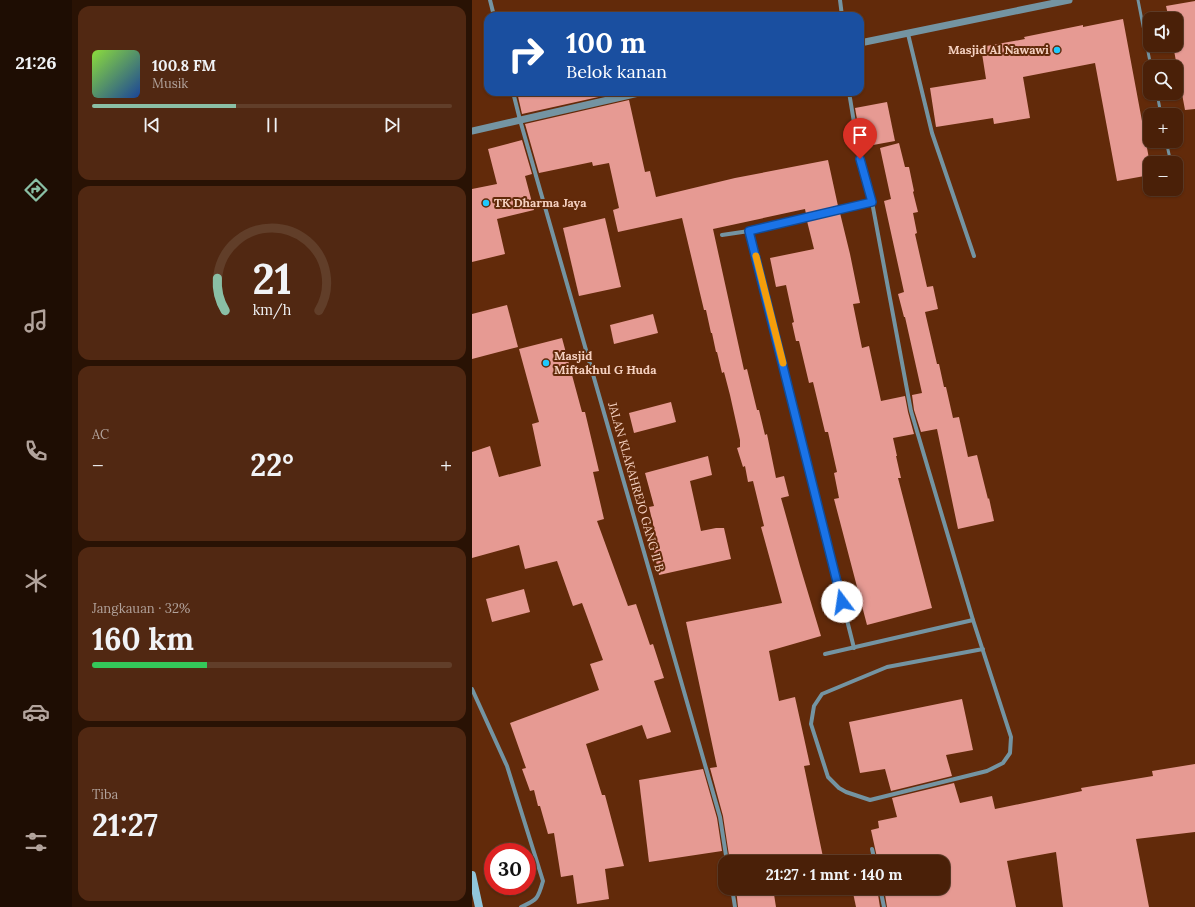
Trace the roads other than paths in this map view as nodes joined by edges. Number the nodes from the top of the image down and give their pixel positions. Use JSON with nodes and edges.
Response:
{"nodes":[{"id":1,"x":490,"y":0,"type":"edge"},
{"id":2,"x":840,"y":0,"type":"edge"},
{"id":3,"x":1069,"y":0,"type":"edge"},
{"id":4,"x":1138,"y":0,"type":"edge"},
{"id":5,"x":493,"y":12,"type":"edge"},
{"id":6,"x":842,"y":12,"type":"edge"},
{"id":7,"x":908,"y":34,"type":"junction"},
{"id":8,"x":864,"y":42,"type":"edge"},
{"id":9,"x":1151,"y":60,"type":"edge"},
{"id":10,"x":514,"y":96,"type":"edge"},
{"id":11,"x":625,"y":96,"type":"edge"},
{"id":12,"x":850,"y":96,"type":"edge"},
{"id":13,"x":520,"y":120,"type":"junction"},
{"id":14,"x":472,"y":131,"type":"edge"},
{"id":15,"x":872,"y":202,"type":"junction"},
{"id":16,"x":749,"y":231,"type":"junction"},
{"id":17,"x":722,"y":235,"type":"dead end"},
{"id":18,"x":974,"y":256,"type":"dead end"},
{"id":19,"x":973,"y":620,"type":"junction"},
{"id":20,"x":854,"y":648,"type":"junction"},
{"id":21,"x":983,"y":649,"type":"junction"},
{"id":22,"x":825,"y":654,"type":"dead end"},
{"id":23,"x":472,"y":689,"type":"edge"},
{"id":24,"x":872,"y":849,"type":"dead end"},
{"id":25,"x":727,"y":855,"type":"edge"},
{"id":26,"x":873,"y":855,"type":"edge"},
{"id":27,"x":472,"y":874,"type":"edge"},
{"id":28,"x":733,"y":895,"type":"edge"},
{"id":29,"x":881,"y":895,"type":"edge"},
{"id":30,"x":479,"y":907,"type":"edge"},
{"id":31,"x":521,"y":907,"type":"edge"},
{"id":32,"x":735,"y":907,"type":"edge"},
{"id":33,"x":884,"y":907,"type":"edge"}],
"edges":[{"from":1,"to":5,"type":"street"},
{"from":2,"to":6,"type":"street"},
{"from":3,"to":7,"type":"street"},
{"from":4,"to":9,"type":"lane"},
{"from":7,"to":8,"type":"street"},
{"from":7,"to":18,"type":"street"},
{"from":10,"to":13,"type":"street","name":"JALAN KLAKAHREJO GANG II B"},
{"from":11,"to":13,"type":"street"},
{"from":12,"to":15,"type":"street"},
{"from":13,"to":14,"type":"street"},
{"from":13,"to":25,"type":"street","name":"JALAN KLAKAHREJO GANG II B"},
{"from":15,"to":16,"type":"street"},
{"from":15,"to":19,"type":"street"},
{"from":16,"to":17,"type":"street"},
{"from":16,"to":20,"type":"street"},
{"from":19,"to":20,"type":"street"},
{"from":19,"to":21,"type":"street"},
{"from":20,"to":22,"type":"street"},
{"from":21,"to":21,"type":"street"},
{"from":23,"to":31,"type":"street"},
{"from":24,"to":26,"type":"street"},
{"from":27,"to":30,"type":"main road"},
{"from":28,"to":32,"type":"street"},
{"from":29,"to":33,"type":"street"}]}
